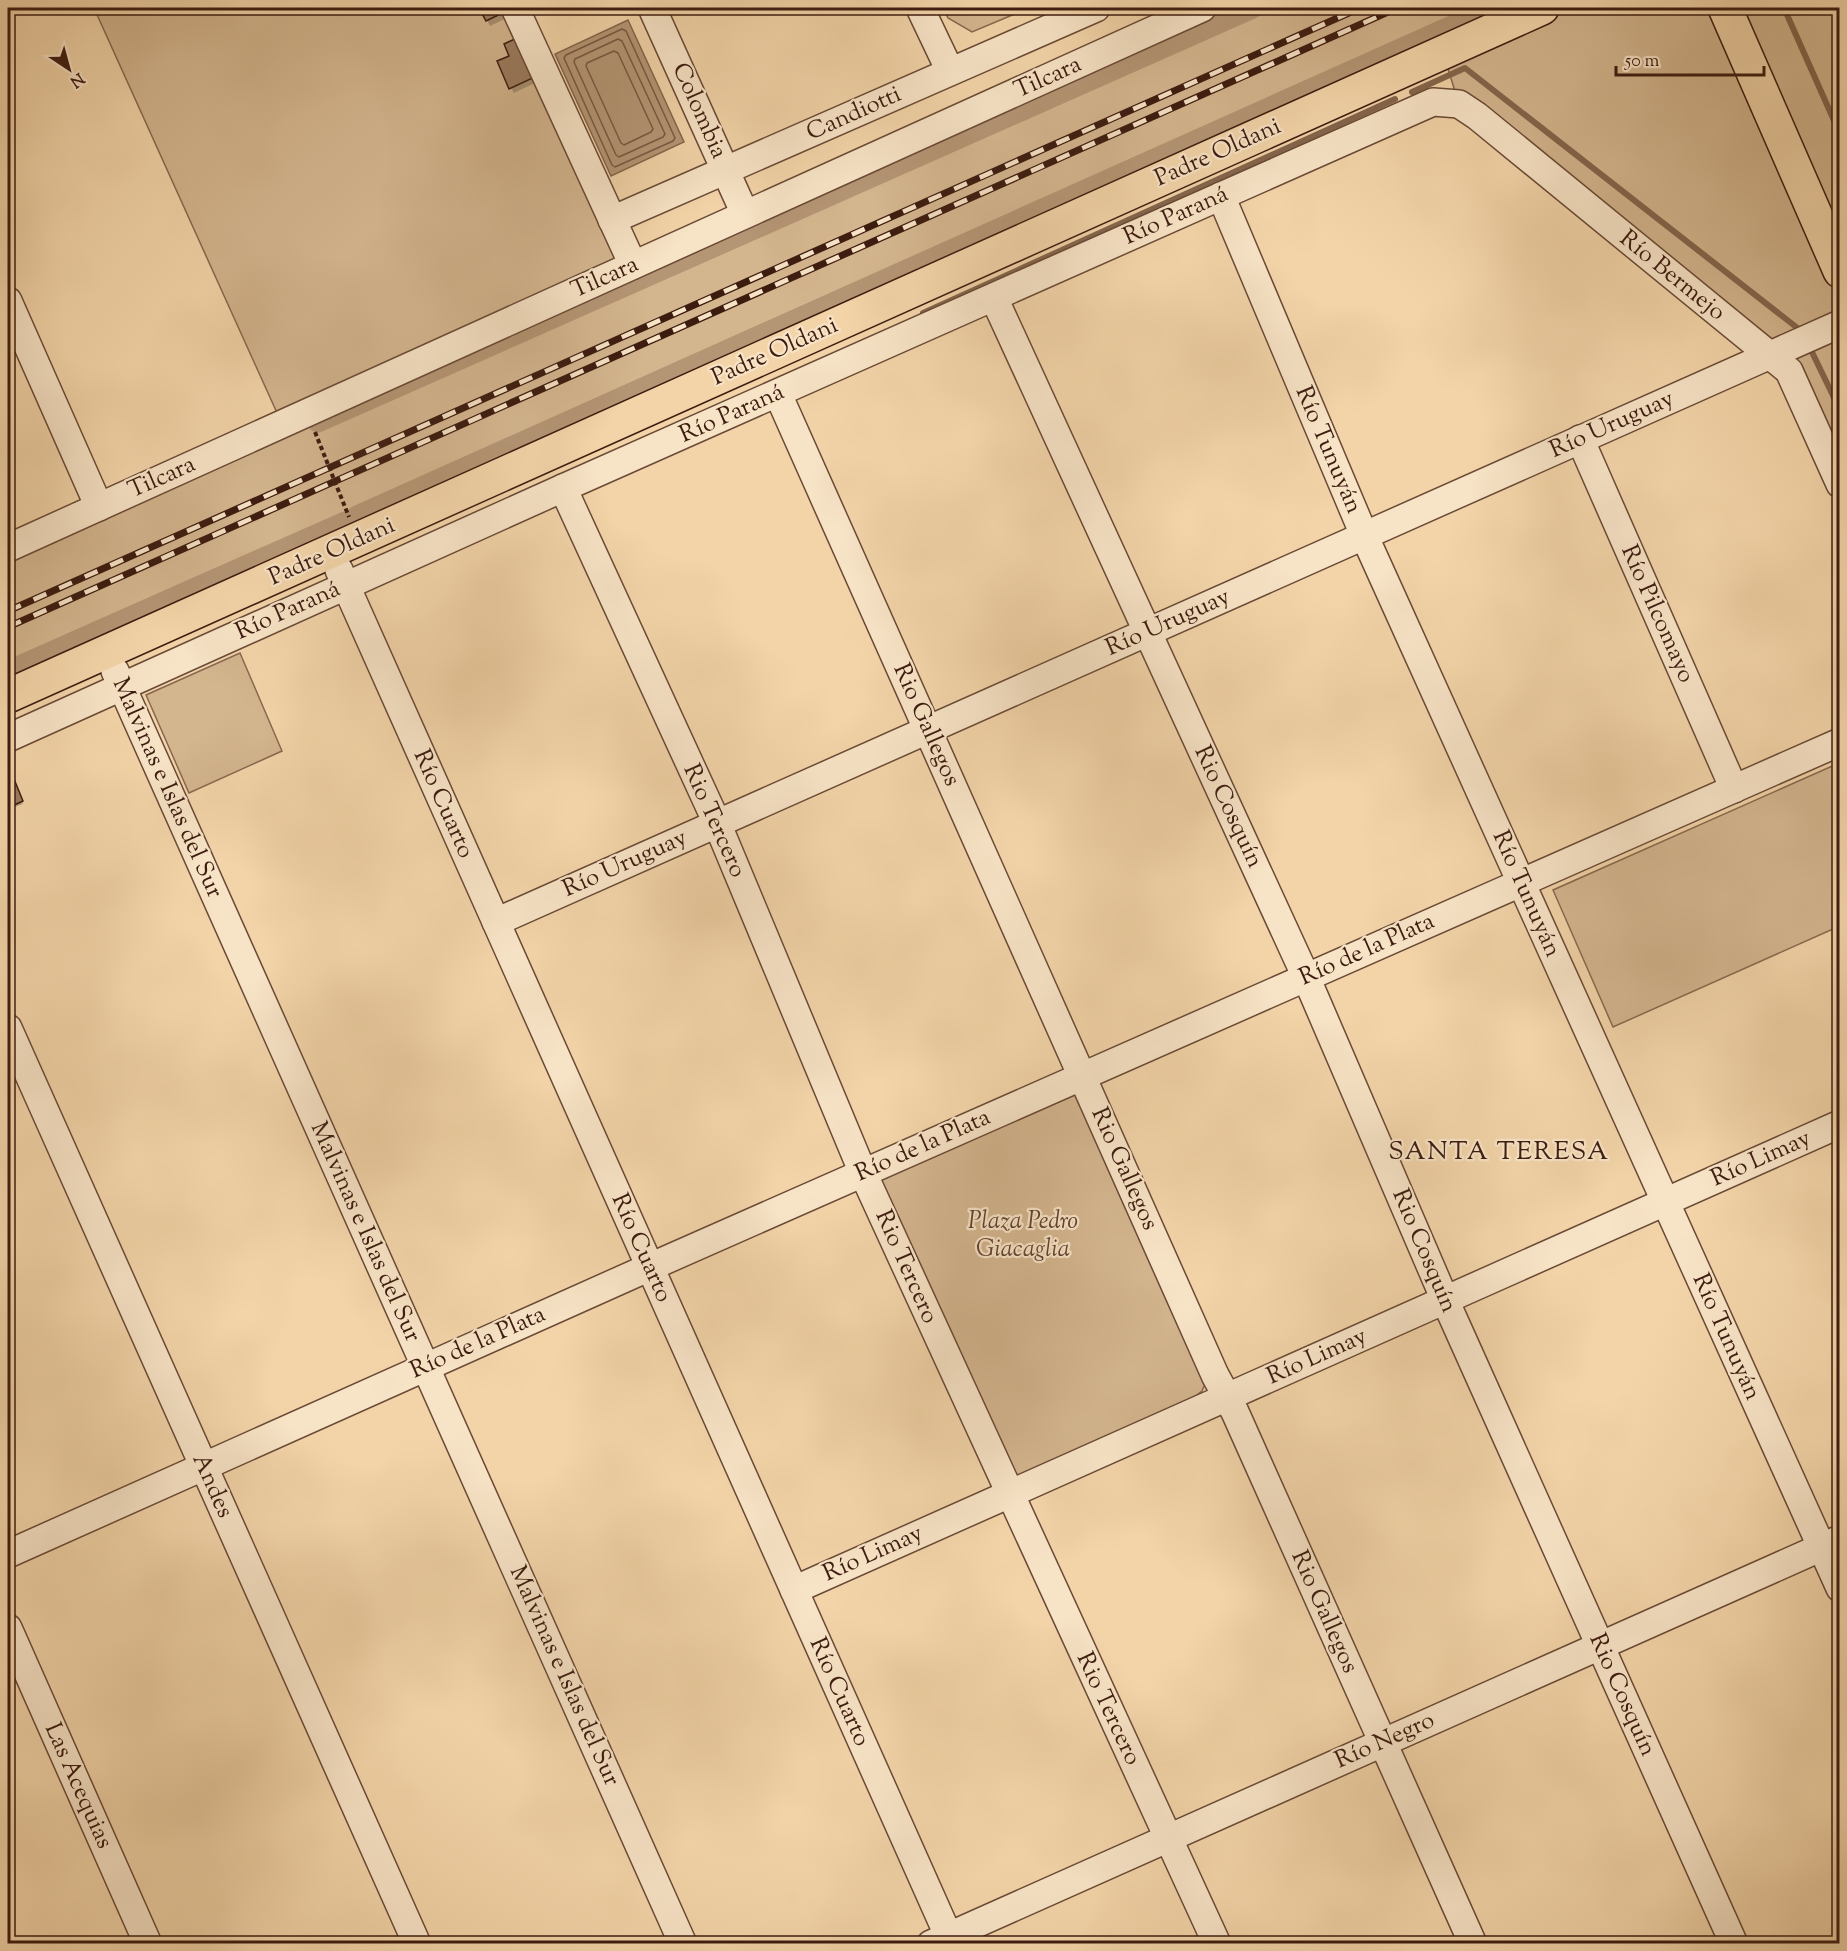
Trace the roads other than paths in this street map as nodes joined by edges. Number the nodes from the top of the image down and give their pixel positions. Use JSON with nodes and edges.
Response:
{"nodes":[{"id":1,"x":515,"y":8,"type":"edge"},
{"id":2,"x":652,"y":8,"type":"edge"},
{"id":3,"x":920,"y":8,"type":"edge"},
{"id":4,"x":1096,"y":8,"type":"edge"},
{"id":5,"x":1203,"y":8,"type":"edge"},
{"id":6,"x":1542,"y":8,"type":"edge"},
{"id":7,"x":1725,"y":8,"type":"edge"},
{"id":8,"x":950,"y":71,"type":"junction"},
{"id":9,"x":1391,"y":75,"type":"junction"},
{"id":10,"x":1459,"y":104,"type":"joint"},
{"id":11,"x":1413,"y":111,"type":"junction"},
{"id":12,"x":725,"y":170,"type":"junction"},
{"id":13,"x":1221,"y":196,"type":"junction"},
{"id":14,"x":745,"y":214,"type":"junction"},
{"id":15,"x":612,"y":220,"type":"junction"},
{"id":16,"x":633,"y":265,"type":"junction"},
{"id":17,"x":1839,"y":271,"type":"edge"},
{"id":18,"x":994,"y":298,"type":"junction"},
{"id":19,"x":8,"y":301,"type":"edge"},
{"id":20,"x":1839,"y":324,"type":"edge"},
{"id":21,"x":1770,"y":355,"type":"junction"},
{"id":22,"x":778,"y":394,"type":"junction"},
{"id":23,"x":1580,"y":439,"type":"junction"},
{"id":24,"x":1839,"y":483,"type":"edge"},
{"id":25,"x":563,"y":488,"type":"junction"},
{"id":26,"x":99,"y":507,"type":"junction"},
{"id":27,"x":1364,"y":535,"type":"junction"},
{"id":28,"x":344,"y":547,"type":"junction"},
{"id":29,"x":8,"y":548,"type":"edge"},
{"id":30,"x":346,"y":585,"type":"junction"},
{"id":31,"x":1148,"y":632,"type":"junction"},
{"id":32,"x":107,"y":652,"type":"junction"},
{"id":33,"x":122,"y":686,"type":"junction"},
{"id":34,"x":8,"y":696,"type":"edge"},
{"id":35,"x":927,"y":730,"type":"junction"},
{"id":36,"x":8,"y":738,"type":"edge"},
{"id":37,"x":1839,"y":742,"type":"edge"},
{"id":38,"x":1734,"y":789,"type":"junction"},
{"id":39,"x":717,"y":823,"type":"junction"},
{"id":40,"x":1521,"y":883,"type":"junction"},
{"id":41,"x":496,"y":922,"type":"junction"},
{"id":42,"x":1306,"y":977,"type":"junction"},
{"id":43,"x":8,"y":1028,"type":"edge"},
{"id":44,"x":1082,"y":1076,"type":"junction"},
{"id":45,"x":1839,"y":1124,"type":"edge"},
{"id":46,"x":863,"y":1173,"type":"junction"},
{"id":47,"x":1665,"y":1202,"type":"junction"},
{"id":48,"x":650,"y":1267,"type":"junction"},
{"id":49,"x":1445,"y":1300,"type":"junction"},
{"id":50,"x":426,"y":1367,"type":"junction"},
{"id":51,"x":1227,"y":1397,"type":"junction"},
{"id":52,"x":203,"y":1466,"type":"junction"},
{"id":53,"x":1009,"y":1494,"type":"junction"},
{"id":54,"x":1830,"y":1543,"type":"edge"},
{"id":55,"x":8,"y":1554,"type":"edge"},
{"id":56,"x":1839,"y":1588,"type":"edge"},
{"id":57,"x":794,"y":1590,"type":"junction"},
{"id":58,"x":8,"y":1628,"type":"edge"},
{"id":59,"x":1600,"y":1645,"type":"junction"},
{"id":60,"x":1383,"y":1742,"type":"junction"},
{"id":61,"x":1167,"y":1838,"type":"junction"},
{"id":62,"x":944,"y":1941,"type":"edge"},
{"id":63,"x":148,"y":1944,"type":"edge"},
{"id":64,"x":417,"y":1944,"type":"edge"},
{"id":65,"x":683,"y":1944,"type":"edge"},
{"id":66,"x":1217,"y":1944,"type":"edge"},
{"id":67,"x":1473,"y":1944,"type":"edge"},
{"id":68,"x":1734,"y":1944,"type":"edge"}],
"edges":[{"from":1,"to":15,"type":"street"},
{"from":2,"to":12,"type":"street","name":"Colombia"},
{"from":3,"to":8,"type":"street"},
{"from":4,"to":8,"type":"street","name":"Candiotti"},
{"from":5,"to":14,"type":"street","name":"Tilcara"},
{"from":6,"to":9,"type":"main road","name":"Padre Oldani"},
{"from":7,"to":17,"type":"main road"},
{"from":8,"to":12,"type":"street","name":"Candiotti"},
{"from":9,"to":11,"type":"street"},
{"from":9,"to":28,"type":"main road","name":"Padre Oldani"},
{"from":10,"to":11,"type":"street","name":"Río Paraná"},
{"from":10,"to":21,"type":"street","name":"Río Bermejo"},
{"from":11,"to":13,"type":"street","name":"Río Paraná"},
{"from":12,"to":14,"type":"street","name":"Colombia"},
{"from":12,"to":15,"type":"street","name":"Candiotti"},
{"from":13,"to":18,"type":"street","name":"Río Paraná"},
{"from":13,"to":27,"type":"street","name":"Río Tunuyán"},
{"from":14,"to":16,"type":"street","name":"Tilcara"},
{"from":15,"to":16,"type":"street"},
{"from":16,"to":26,"type":"street","name":"Tilcara"},
{"from":18,"to":22,"type":"street","name":"Río Paraná"},
{"from":18,"to":31,"type":"street","name":"Rio Cosquín"},
{"from":19,"to":26,"type":"street"},
{"from":20,"to":21,"type":"street","name":"Río Uruguay"},
{"from":21,"to":23,"type":"street","name":"Río Uruguay"},
{"from":21,"to":24,"type":"street","name":"Río Bermejo"},
{"from":22,"to":25,"type":"street","name":"Río Paraná"},
{"from":22,"to":35,"type":"street","name":"Rio Gallegos"},
{"from":23,"to":27,"type":"street","name":"Río Uruguay"},
{"from":23,"to":38,"type":"street","name":"Río Pilcomayo"},
{"from":25,"to":30,"type":"street","name":"Río Paraná"},
{"from":25,"to":39,"type":"street","name":"Rio Tercero"},
{"from":26,"to":29,"type":"street","name":"Tilcara"},
{"from":27,"to":31,"type":"street","name":"Río Uruguay"},
{"from":27,"to":40,"type":"street","name":"Río Tunuyán"},
{"from":28,"to":30,"type":"street","name":"Río Cuarto"},
{"from":28,"to":32,"type":"main road","name":"Padre Oldani"},
{"from":30,"to":33,"type":"street","name":"Río Paraná"},
{"from":30,"to":41,"type":"street","name":"Río Cuarto"},
{"from":31,"to":35,"type":"street","name":"Río Uruguay"},
{"from":31,"to":42,"type":"street","name":"Rio Cosquín"},
{"from":32,"to":33,"type":"street","name":"Malvinas e Islas del Sur"},
{"from":32,"to":34,"type":"main road","name":"Padre Oldani"},
{"from":33,"to":36,"type":"street","name":"Río Paraná"},
{"from":33,"to":50,"type":"street","name":"Malvinas e Islas del Sur"},
{"from":35,"to":39,"type":"street","name":"Río Uruguay"},
{"from":35,"to":44,"type":"street","name":"Rio Gallegos"},
{"from":37,"to":38,"type":"street","name":"Río de la Plata"},
{"from":38,"to":40,"type":"street","name":"Río de la Plata"},
{"from":39,"to":41,"type":"street","name":"Río Uruguay"},
{"from":39,"to":46,"type":"street","name":"Rio Tercero"},
{"from":40,"to":42,"type":"street","name":"Río de la Plata"},
{"from":40,"to":47,"type":"street","name":"Río Tunuyán"},
{"from":41,"to":48,"type":"street","name":"Río Cuarto"},
{"from":42,"to":44,"type":"street","name":"Río de la Plata"},
{"from":42,"to":49,"type":"street","name":"Rio Cosquín"},
{"from":43,"to":52,"type":"street","name":"Andes"},
{"from":44,"to":46,"type":"street","name":"Río de la Plata"},
{"from":44,"to":51,"type":"street","name":"Rio Gallegos"},
{"from":45,"to":47,"type":"street","name":"Río Limay"},
{"from":46,"to":48,"type":"street","name":"Río de la Plata"},
{"from":46,"to":53,"type":"street","name":"Rio Tercero"},
{"from":47,"to":49,"type":"street","name":"Río Limay"},
{"from":47,"to":54,"type":"street","name":"Río Tunuyán"},
{"from":48,"to":50,"type":"street","name":"Río de la Plata"},
{"from":48,"to":57,"type":"street","name":"Río Cuarto"},
{"from":49,"to":51,"type":"street","name":"Río Limay"},
{"from":49,"to":59,"type":"street","name":"Rio Cosquín"},
{"from":50,"to":52,"type":"street","name":"Río de la Plata"},
{"from":50,"to":65,"type":"street","name":"Malvinas e Islas del Sur"},
{"from":51,"to":53,"type":"street","name":"Río Limay"},
{"from":51,"to":60,"type":"street","name":"Rio Gallegos"},
{"from":52,"to":55,"type":"street","name":"Río de la Plata"},
{"from":52,"to":64,"type":"street","name":"Andes"},
{"from":53,"to":57,"type":"street","name":"Río Limay"},
{"from":53,"to":61,"type":"street","name":"Rio Tercero"},
{"from":54,"to":56,"type":"street","name":"Río Tunuyán"},
{"from":54,"to":59,"type":"street","name":"Río Negro"},
{"from":57,"to":62,"type":"street","name":"Río Cuarto"},
{"from":58,"to":63,"type":"street","name":"Las Acequias"},
{"from":59,"to":60,"type":"street","name":"Río Negro"},
{"from":59,"to":68,"type":"street","name":"Rio Cosquín"},
{"from":60,"to":61,"type":"street","name":"Río Negro"},
{"from":60,"to":67,"type":"street","name":"Rio Gallegos"},
{"from":61,"to":62,"type":"street","name":"Río Negro"},
{"from":61,"to":66,"type":"street","name":"Rio Tercero"}]}
